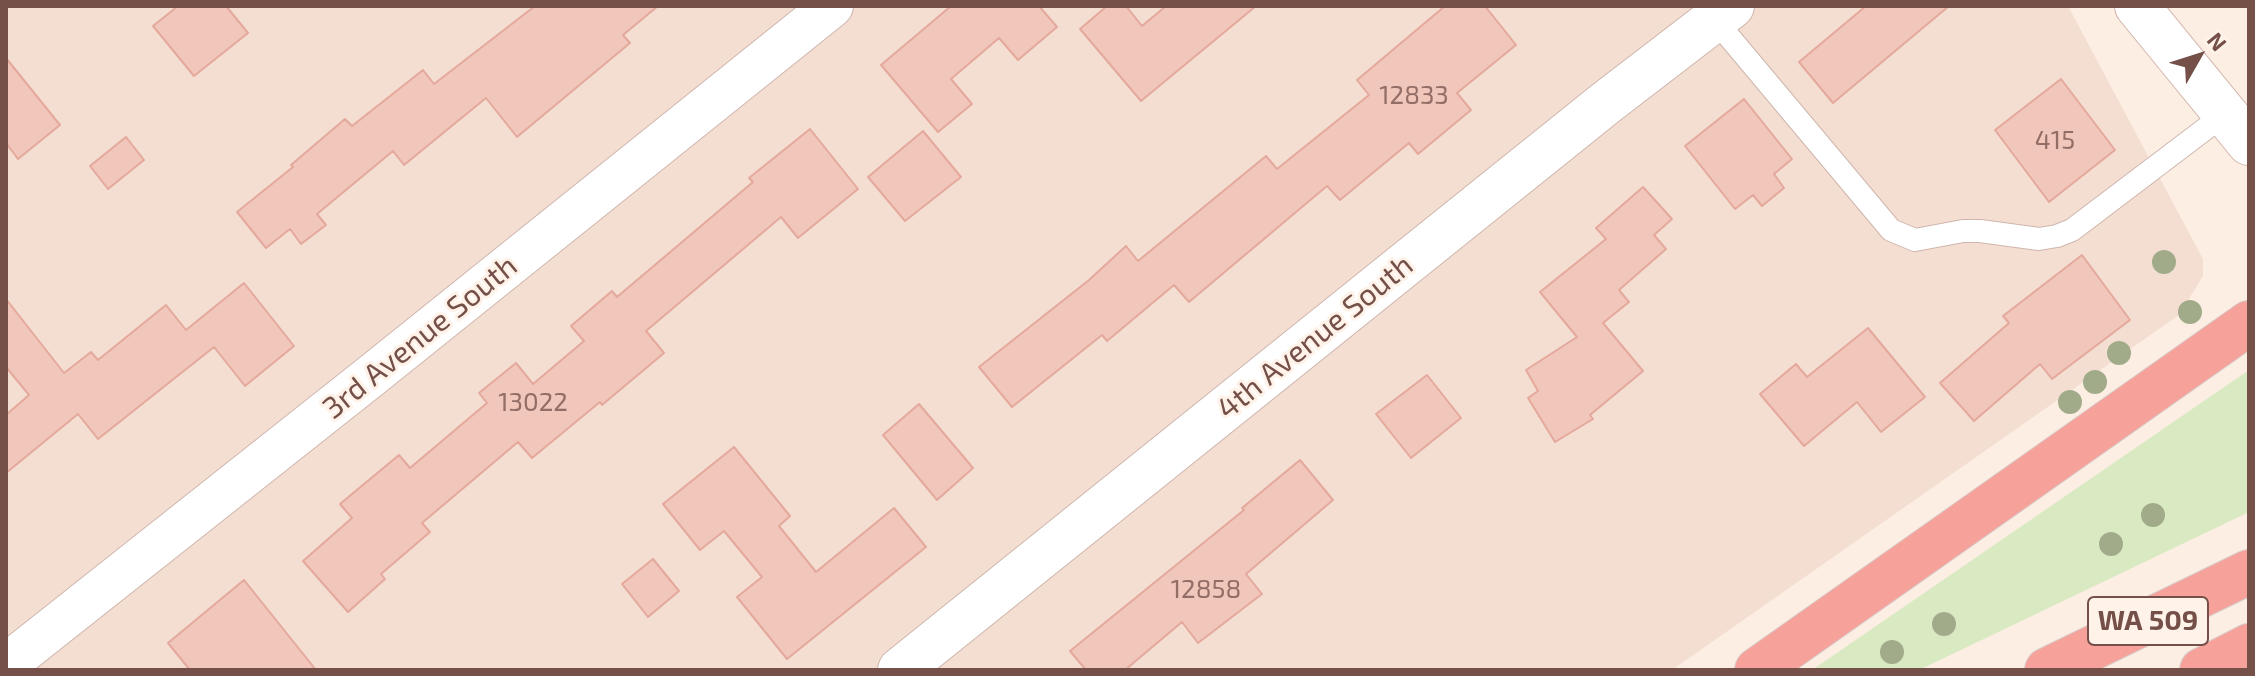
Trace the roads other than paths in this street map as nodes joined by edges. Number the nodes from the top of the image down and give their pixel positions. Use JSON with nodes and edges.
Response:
{"nodes":[{"id":1,"x":832,"y":6,"type":"edge"},
{"id":2,"x":2137,"y":6,"type":"edge"},
{"id":3,"x":1723,"y":13,"type":"edge"},
{"id":4,"x":2237,"y":129,"type":"edge"},
{"id":5,"x":2249,"y":323,"type":"edge"},
{"id":6,"x":2249,"y":572,"type":"edge"},
{"id":7,"x":2249,"y":646,"type":"edge"},
{"id":8,"x":6,"y":665,"type":"edge"},
{"id":9,"x":900,"y":670,"type":"edge"},
{"id":10,"x":1757,"y":670,"type":"edge"},
{"id":11,"x":2047,"y":670,"type":"edge"},
{"id":12,"x":2202,"y":670,"type":"edge"}],
"edges":[{"from":1,"to":8,"type":"street","name":"3rd Avenue South"},
{"from":2,"to":4,"type":"street"},
{"from":3,"to":4,"type":"lane"},
{"from":3,"to":9,"type":"street","name":"4th Avenue South"},
{"from":5,"to":10,"type":"highway"},
{"from":6,"to":11,"type":"highway","number":"WA 509"},
{"from":7,"to":12,"type":"highway","number":"WA 509"}]}
